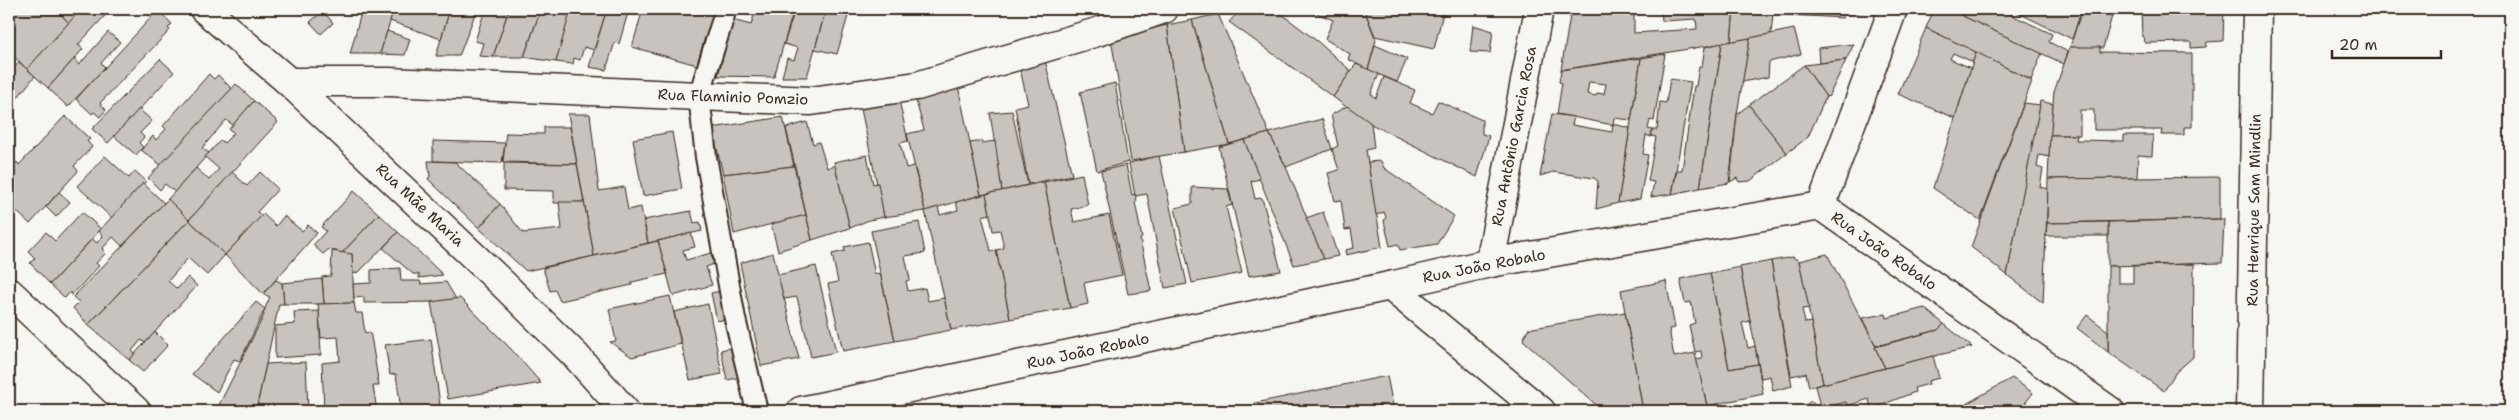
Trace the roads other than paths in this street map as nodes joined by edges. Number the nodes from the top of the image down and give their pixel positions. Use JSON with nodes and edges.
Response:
{"nodes":[{"id":1,"x":204,"y":9,"type":"edge"},
{"id":2,"x":726,"y":9,"type":"edge"},
{"id":3,"x":1164,"y":9,"type":"edge"},
{"id":4,"x":1538,"y":9,"type":"edge"},
{"id":5,"x":1893,"y":9,"type":"edge"},
{"id":6,"x":2257,"y":9,"type":"edge"},
{"id":7,"x":288,"y":82,"type":"junction"},
{"id":8,"x":699,"y":96,"type":"junction"},
{"id":9,"x":1821,"y":206,"type":"junction"},
{"id":10,"x":1490,"y":263,"type":"junction"},
{"id":11,"x":1390,"y":286,"type":"junction"},
{"id":12,"x":9,"y":292,"type":"edge"},
{"id":13,"x":136,"y":411,"type":"edge"},
{"id":14,"x":626,"y":411,"type":"edge"},
{"id":15,"x":757,"y":411,"type":"edge"},
{"id":16,"x":801,"y":411,"type":"edge"},
{"id":17,"x":1541,"y":411,"type":"edge"},
{"id":18,"x":2110,"y":411,"type":"edge"},
{"id":19,"x":2250,"y":411,"type":"edge"}],
"edges":[{"from":1,"to":7,"type":"street","name":"Rua Mãe Maria"},
{"from":2,"to":8,"type":"lane"},
{"from":3,"to":8,"type":"street","name":"Rua Flaminio Pomzio"},
{"from":4,"to":10,"type":"street","name":"Rua Antônio Garcia Rosa"},
{"from":5,"to":9,"type":"street"},
{"from":6,"to":19,"type":"street","name":"Rua Henrique Sam Mindlin"},
{"from":7,"to":8,"type":"street","name":"Rua Flaminio Pomzio"},
{"from":7,"to":14,"type":"street","name":"Rua Mãe Maria"},
{"from":8,"to":15,"type":"lane"},
{"from":9,"to":10,"type":"street","name":"Rua João Robalo"},
{"from":9,"to":18,"type":"street","name":"Rua João Robalo"},
{"from":10,"to":11,"type":"street","name":"Rua João Robalo"},
{"from":11,"to":16,"type":"street","name":"Rua João Robalo"},
{"from":11,"to":17,"type":"street"},
{"from":12,"to":13,"type":"street"}]}
